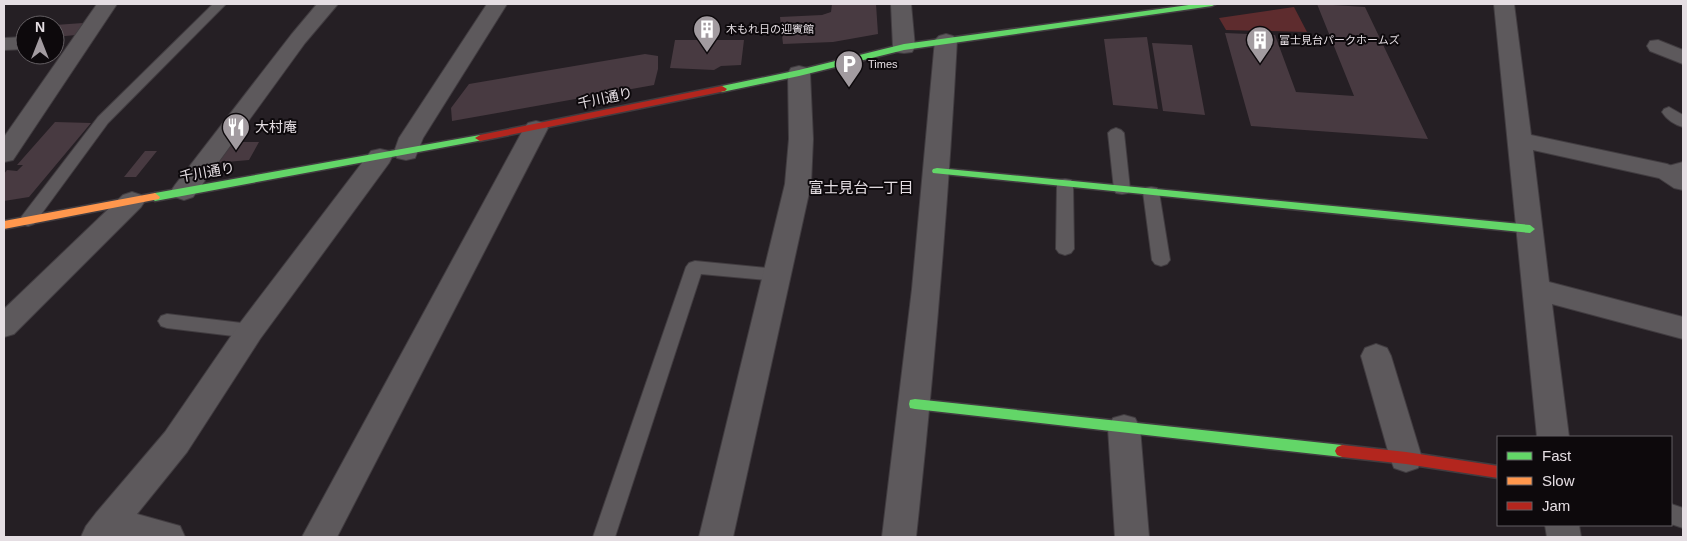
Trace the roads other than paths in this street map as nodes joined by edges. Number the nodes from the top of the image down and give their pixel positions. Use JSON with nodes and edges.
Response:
{"nodes":[{"id":1,"x":106,"y":4,"type":"edge"},
{"id":2,"x":220,"y":4,"type":"edge"},
{"id":3,"x":328,"y":4,"type":"edge"},
{"id":4,"x":496,"y":4,"type":"edge"},
{"id":5,"x":900,"y":4,"type":"edge"},
{"id":6,"x":1212,"y":4,"type":"edge"},
{"id":7,"x":1504,"y":4,"type":"edge"},
{"id":8,"x":83,"y":40,"type":"junction"},
{"id":9,"x":946,"y":40,"type":"junction"},
{"id":10,"x":65,"y":41,"type":"edge"},
{"id":11,"x":1658,"y":46,"type":"dead end"},
{"id":12,"x":904,"y":47,"type":"junction"},
{"id":13,"x":1683,"y":58,"type":"edge"},
{"id":14,"x":799,"y":73,"type":"junction"},
{"id":15,"x":1669,"y":112,"type":"dead end"},
{"id":16,"x":1683,"y":122,"type":"edge"},
{"id":17,"x":536,"y":128,"type":"junction"},
{"id":18,"x":1116,"y":133,"type":"dead end"},
{"id":19,"x":1520,"y":140,"type":"junction"},
{"id":20,"x":4,"y":154,"type":"edge"},
{"id":21,"x":393,"y":155,"type":"junction"},
{"id":22,"x":937,"y":172,"type":"junction"},
{"id":23,"x":1678,"y":174,"type":"edge"},
{"id":24,"x":1065,"y":184,"type":"junction"},
{"id":25,"x":1122,"y":190,"type":"junction"},
{"id":26,"x":184,"y":191,"type":"junction"},
{"id":27,"x":1151,"y":192,"type":"junction"},
{"id":28,"x":132,"y":201,"type":"junction"},
{"id":29,"x":28,"y":220,"type":"junction"},
{"id":30,"x":4,"y":225,"type":"edge"},
{"id":31,"x":1530,"y":229,"type":"junction"},
{"id":32,"x":1065,"y":249,"type":"dead end"},
{"id":33,"x":1161,"y":260,"type":"dead end"},
{"id":34,"x":778,"y":275,"type":"junction"},
{"id":35,"x":1537,"y":289,"type":"junction"},
{"id":36,"x":167,"y":321,"type":"dead end"},
{"id":37,"x":4,"y":326,"type":"edge"},
{"id":38,"x":1683,"y":328,"type":"edge"},
{"id":39,"x":250,"y":331,"type":"junction"},
{"id":40,"x":1376,"y":356,"type":"dead end"},
{"id":41,"x":915,"y":404,"type":"junction"},
{"id":42,"x":1124,"y":428,"type":"junction"},
{"id":43,"x":1552,"y":436,"type":"edge"},
{"id":44,"x":1406,"y":458,"type":"junction"},
{"id":45,"x":1497,"y":472,"type":"edge"},
{"id":46,"x":103,"y":531,"type":"edge"},
{"id":47,"x":168,"y":537,"type":"edge"},
{"id":48,"x":319,"y":537,"type":"edge"},
{"id":49,"x":604,"y":537,"type":"edge"},
{"id":50,"x":716,"y":537,"type":"edge"},
{"id":51,"x":899,"y":537,"type":"edge"},
{"id":52,"x":1132,"y":537,"type":"edge"}],
"edges":[{"from":1,"to":8,"type":"street"},
{"from":2,"to":29,"type":"lane"},
{"from":3,"to":26,"type":"street"},
{"from":4,"to":21,"type":"street"},
{"from":5,"to":12,"type":"street"},
{"from":6,"to":9,"type":"main road","name":"千川通り"},
{"from":7,"to":19,"type":"street"},
{"from":8,"to":10,"type":"street"},
{"from":8,"to":20,"type":"street"},
{"from":9,"to":12,"type":"main road","name":"千川通り"},
{"from":9,"to":22,"type":"street"},
{"from":11,"to":13,"type":"street"},
{"from":12,"to":14,"type":"main road","name":"千川通り"},
{"from":14,"to":17,"type":"main road","name":"千川通り"},
{"from":14,"to":34,"type":"street"},
{"from":15,"to":16,"type":"lane"},
{"from":17,"to":21,"type":"main road","name":"千川通り"},
{"from":17,"to":48,"type":"street"},
{"from":18,"to":25,"type":"lane"},
{"from":19,"to":23,"type":"street"},
{"from":19,"to":31,"type":"street"},
{"from":21,"to":26,"type":"main road","name":"千川通り"},
{"from":21,"to":39,"type":"street"},
{"from":22,"to":24,"type":"main road"},
{"from":22,"to":41,"type":"street"},
{"from":24,"to":25,"type":"main road"},
{"from":24,"to":32,"type":"lane"},
{"from":25,"to":27,"type":"main road"},
{"from":26,"to":28,"type":"main road","name":"千川通り"},
{"from":27,"to":31,"type":"main road"},
{"from":27,"to":33,"type":"lane"},
{"from":28,"to":29,"type":"main road","name":"千川通り"},
{"from":28,"to":37,"type":"street"},
{"from":29,"to":30,"type":"main road","name":"千川通り"},
{"from":31,"to":35,"type":"street"},
{"from":34,"to":49,"type":"lane"},
{"from":34,"to":50,"type":"street"},
{"from":35,"to":38,"type":"street"},
{"from":35,"to":43,"type":"street"},
{"from":36,"to":39,"type":"lane"},
{"from":39,"to":46,"type":"street"},
{"from":40,"to":44,"type":"street"},
{"from":41,"to":42,"type":"main road"},
{"from":41,"to":51,"type":"street"},
{"from":42,"to":44,"type":"main road"},
{"from":42,"to":52,"type":"street"},
{"from":44,"to":45,"type":"main road"},
{"from":46,"to":47,"type":"street"}]}
